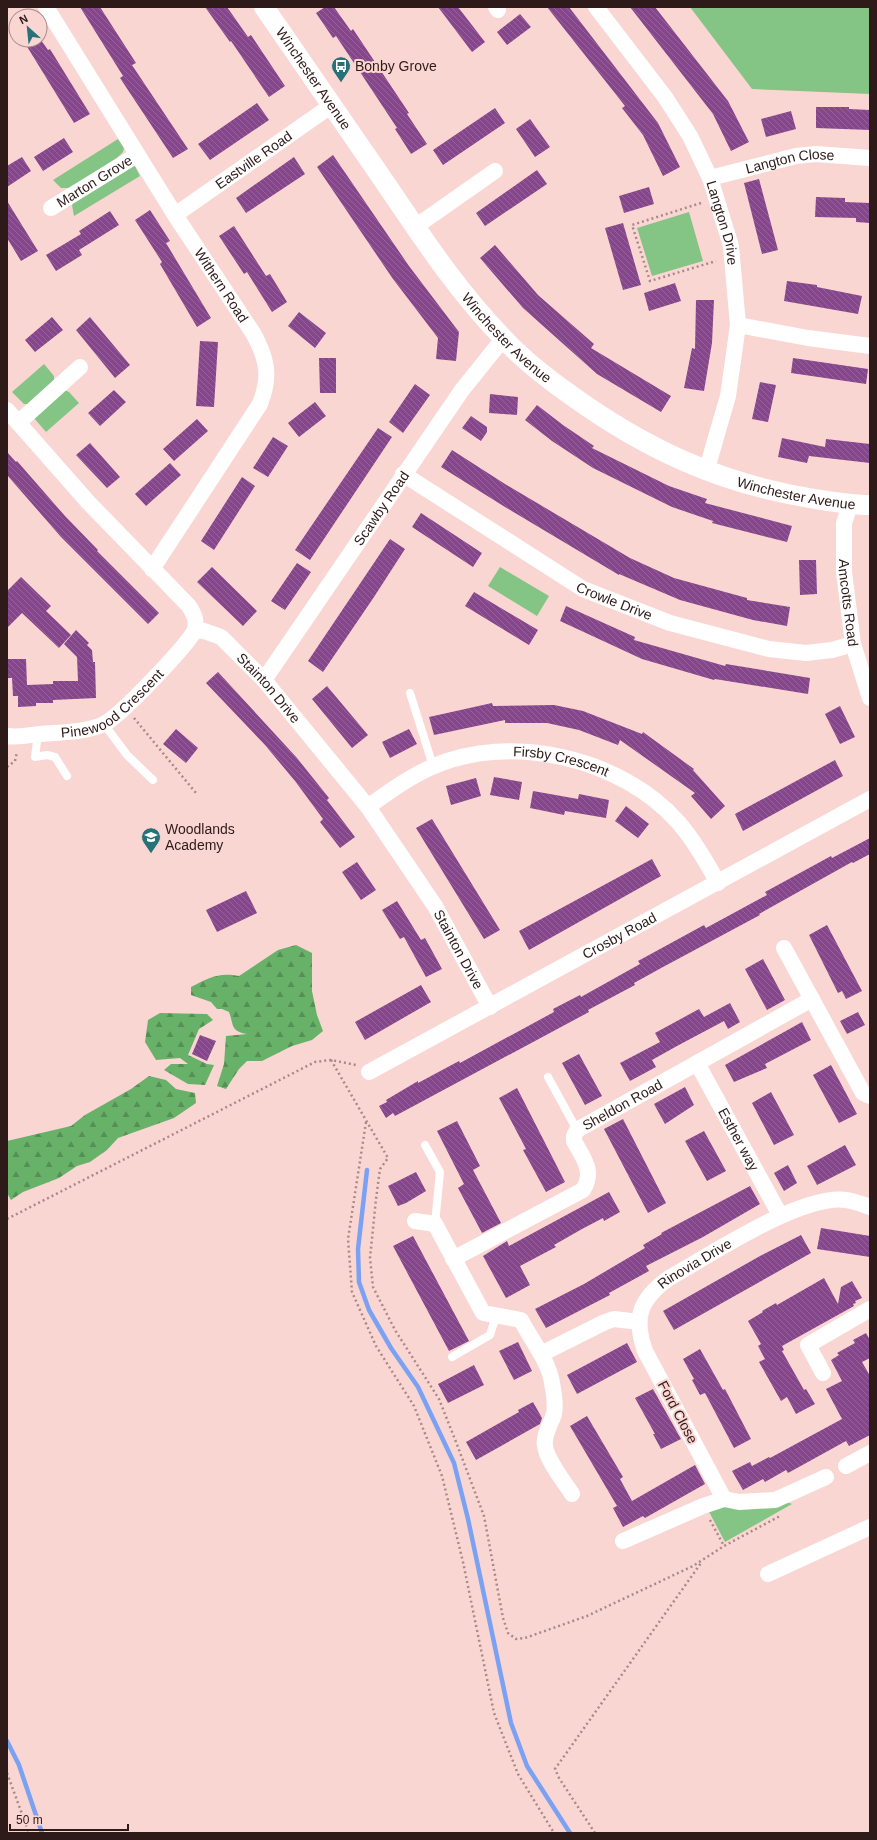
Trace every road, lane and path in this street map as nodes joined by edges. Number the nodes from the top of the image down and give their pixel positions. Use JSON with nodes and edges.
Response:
{"nodes":[{"id":1,"x":46,"y":7,"type":"edge"},
{"id":2,"x":264,"y":7,"type":"edge"},
{"id":3,"x":596,"y":7,"type":"edge"},
{"id":4,"x":332,"y":105,"type":"junction"},
{"id":5,"x":137,"y":155,"type":"junction"},
{"id":6,"x":870,"y":158,"type":"edge"},
{"id":7,"x":495,"y":171,"type":"dead end"},
{"id":8,"x":710,"y":178,"type":"junction"},
{"id":9,"x":717,"y":198,"type":"junction"},
{"id":10,"x":52,"y":208,"type":"dead end"},
{"id":11,"x":175,"y":215,"type":"junction"},
{"id":12,"x":416,"y":227,"type":"junction"},
{"id":13,"x":733,"y":256,"type":"junction"},
{"id":14,"x":738,"y":325,"type":"junction"},
{"id":15,"x":504,"y":339,"type":"junction"},
{"id":16,"x":870,"y":346,"type":"edge"},
{"id":17,"x":80,"y":367,"type":"dead end"},
{"id":18,"x":7,"y":410,"type":"edge"},
{"id":19,"x":18,"y":423,"type":"junction"},
{"id":20,"x":706,"y":472,"type":"junction"},
{"id":21,"x":403,"y":474,"type":"junction"},
{"id":22,"x":850,"y":504,"type":"junction"},
{"id":23,"x":870,"y":505,"type":"edge"},
{"id":24,"x":152,"y":569,"type":"junction"},
{"id":25,"x":195,"y":630,"type":"junction"},
{"id":26,"x":853,"y":644,"type":"junction"},
{"id":27,"x":264,"y":680,"type":"junction"},
{"id":28,"x":410,"y":693,"type":"dead end"},
{"id":29,"x":870,"y":698,"type":"edge"},
{"id":30,"x":124,"y":707,"type":"junction"},
{"id":31,"x":104,"y":724,"type":"junction"},
{"id":32,"x":38,"y":734,"type":"junction"},
{"id":33,"x":7,"y":736,"type":"edge"},
{"id":34,"x":433,"y":766,"type":"junction"},
{"id":35,"x":67,"y":776,"type":"dead end"},
{"id":36,"x":153,"y":780,"type":"dead end"},
{"id":37,"x":196,"y":793,"type":"dead end"},
{"id":38,"x":870,"y":799,"type":"edge"},
{"id":39,"x":368,"y":807,"type":"junction"},
{"id":40,"x":718,"y":882,"type":"junction"},
{"id":41,"x":784,"y":948,"type":"dead end"},
{"id":42,"x":812,"y":999,"type":"junction"},
{"id":43,"x":490,"y":1007,"type":"junction"},
{"id":44,"x":330,"y":1060,"type":"junction"},
{"id":45,"x":697,"y":1063,"type":"junction"},
{"id":46,"x":369,"y":1072,"type":"joint"},
{"id":47,"x":548,"y":1077,"type":"dead end"},
{"id":48,"x":870,"y":1096,"type":"edge"},
{"id":49,"x":366,"y":1121,"type":"junction"},
{"id":50,"x":577,"y":1130,"type":"junction"},
{"id":51,"x":425,"y":1144,"type":"dead end"},
{"id":52,"x":870,"y":1206,"type":"edge"},
{"id":53,"x":780,"y":1215,"type":"junction"},
{"id":54,"x":7,"y":1219,"type":"edge"},
{"id":55,"x":415,"y":1221,"type":"dead end"},
{"id":56,"x":434,"y":1224,"type":"junction"},
{"id":57,"x":453,"y":1259,"type":"junction"},
{"id":58,"x":870,"y":1309,"type":"edge"},
{"id":59,"x":496,"y":1316,"type":"junction"},
{"id":60,"x":639,"y":1322,"type":"junction"},
{"id":61,"x":541,"y":1354,"type":"junction"},
{"id":62,"x":452,"y":1357,"type":"dead end"},
{"id":63,"x":823,"y":1373,"type":"dead end"},
{"id":64,"x":870,"y":1453,"type":"edge"},
{"id":65,"x":846,"y":1466,"type":"dead end"},
{"id":66,"x":826,"y":1477,"type":"dead end"},
{"id":67,"x":572,"y":1494,"type":"dead end"},
{"id":68,"x":724,"y":1499,"type":"junction"},
{"id":69,"x":703,"y":1506,"type":"junction"},
{"id":70,"x":783,"y":1514,"type":"dead end"},
{"id":71,"x":870,"y":1527,"type":"edge"},
{"id":72,"x":623,"y":1541,"type":"dead end"},
{"id":73,"x":724,"y":1546,"type":"junction"},
{"id":74,"x":702,"y":1561,"type":"junction"},
{"id":75,"x":768,"y":1574,"type":"dead end"},
{"id":76,"x":7,"y":1773,"type":"edge"},
{"id":77,"x":29,"y":1833,"type":"edge"},
{"id":78,"x":554,"y":1833,"type":"edge"},
{"id":79,"x":595,"y":1833,"type":"edge"}],
"edges":[{"from":1,"to":5,"type":"street","name":"Withern Road"},
{"from":2,"to":4,"type":"street","name":"Winchester Avenue"},
{"from":3,"to":8,"type":"street","name":"Langton Drive"},
{"from":4,"to":11,"type":"street","name":"Eastville Road"},
{"from":4,"to":12,"type":"street","name":"Winchester Avenue"},
{"from":5,"to":10,"type":"street","name":"Marton Grove"},
{"from":5,"to":11,"type":"street","name":"Withern Road"},
{"from":6,"to":8,"type":"street","name":"Langton Close"},
{"from":7,"to":12,"type":"street"},
{"from":8,"to":9,"type":"street","name":"Langton Drive"},
{"from":9,"to":13,"type":"street","name":"Langton Drive"},
{"from":9,"to":13,"type":"path"},
{"from":11,"to":24,"type":"street","name":"Withern Road"},
{"from":12,"to":15,"type":"street","name":"Winchester Avenue"},
{"from":13,"to":14,"type":"street","name":"Langton Drive"},
{"from":14,"to":16,"type":"street"},
{"from":14,"to":20,"type":"street","name":"Langton Drive"},
{"from":15,"to":20,"type":"street","name":"Winchester Avenue"},
{"from":15,"to":21,"type":"street","name":"Scawby Road"},
{"from":17,"to":19,"type":"street"},
{"from":18,"to":19,"type":"street"},
{"from":19,"to":24,"type":"street"},
{"from":20,"to":22,"type":"street","name":"Winchester Avenue"},
{"from":21,"to":26,"type":"street","name":"Crowle Drive"},
{"from":21,"to":27,"type":"street","name":"Scawby Road"},
{"from":22,"to":23,"type":"street","name":"Winchester Avenue"},
{"from":22,"to":26,"type":"street","name":"Amcotts Road"},
{"from":24,"to":25,"type":"street"},
{"from":25,"to":27,"type":"street","name":"Stainton Drive"},
{"from":25,"to":30,"type":"street","name":"Pinewood Crescent"},
{"from":26,"to":29,"type":"street","name":"Amcotts Road"},
{"from":27,"to":39,"type":"street","name":"Stainton Drive"},
{"from":28,"to":34,"type":"lane"},
{"from":30,"to":31,"type":"street","name":"Pinewood Crescent"},
{"from":30,"to":37,"type":"path"},
{"from":31,"to":32,"type":"street","name":"Pinewood Crescent"},
{"from":31,"to":36,"type":"lane"},
{"from":32,"to":33,"type":"street","name":"Pinewood Crescent"},
{"from":32,"to":35,"type":"lane"},
{"from":34,"to":39,"type":"street","name":"Firsby Crescent"},
{"from":34,"to":40,"type":"street","name":"Firsby Crescent"},
{"from":38,"to":40,"type":"street","name":"Crosby Road"},
{"from":39,"to":43,"type":"street","name":"Stainton Drive"},
{"from":40,"to":43,"type":"street","name":"Crosby Road"},
{"from":41,"to":42,"type":"street"},
{"from":42,"to":45,"type":"street","name":"Sheldon Road"},
{"from":42,"to":48,"type":"street"},
{"from":43,"to":46,"type":"street","name":"Crosby Road"},
{"from":44,"to":46,"type":"path"},
{"from":44,"to":49,"type":"path"},
{"from":44,"to":54,"type":"path"},
{"from":45,"to":50,"type":"street","name":"Sheldon Road"},
{"from":45,"to":53,"type":"street","name":"Esther way"},
{"from":47,"to":50,"type":"lane"},
{"from":49,"to":74,"type":"path"},
{"from":49,"to":78,"type":"path"},
{"from":50,"to":57,"type":"street","name":"Sheldon Road"},
{"from":51,"to":56,"type":"lane"},
{"from":52,"to":53,"type":"street","name":"Rinovia Drive"},
{"from":53,"to":60,"type":"street","name":"Rinovia Drive"},
{"from":55,"to":56,"type":"street"},
{"from":56,"to":57,"type":"street"},
{"from":57,"to":59,"type":"street"},
{"from":58,"to":63,"type":"street"},
{"from":59,"to":61,"type":"street"},
{"from":59,"to":62,"type":"lane"},
{"from":60,"to":61,"type":"street"},
{"from":60,"to":68,"type":"street","name":"Ford Close"},
{"from":61,"to":67,"type":"street"},
{"from":64,"to":65,"type":"street"},
{"from":66,"to":68,"type":"street"},
{"from":68,"to":69,"type":"street"},
{"from":69,"to":72,"type":"street"},
{"from":69,"to":73,"type":"path"},
{"from":70,"to":73,"type":"path"},
{"from":71,"to":75,"type":"street"},
{"from":73,"to":74,"type":"path"},
{"from":74,"to":79,"type":"path"},
{"from":76,"to":77,"type":"path"}]}
